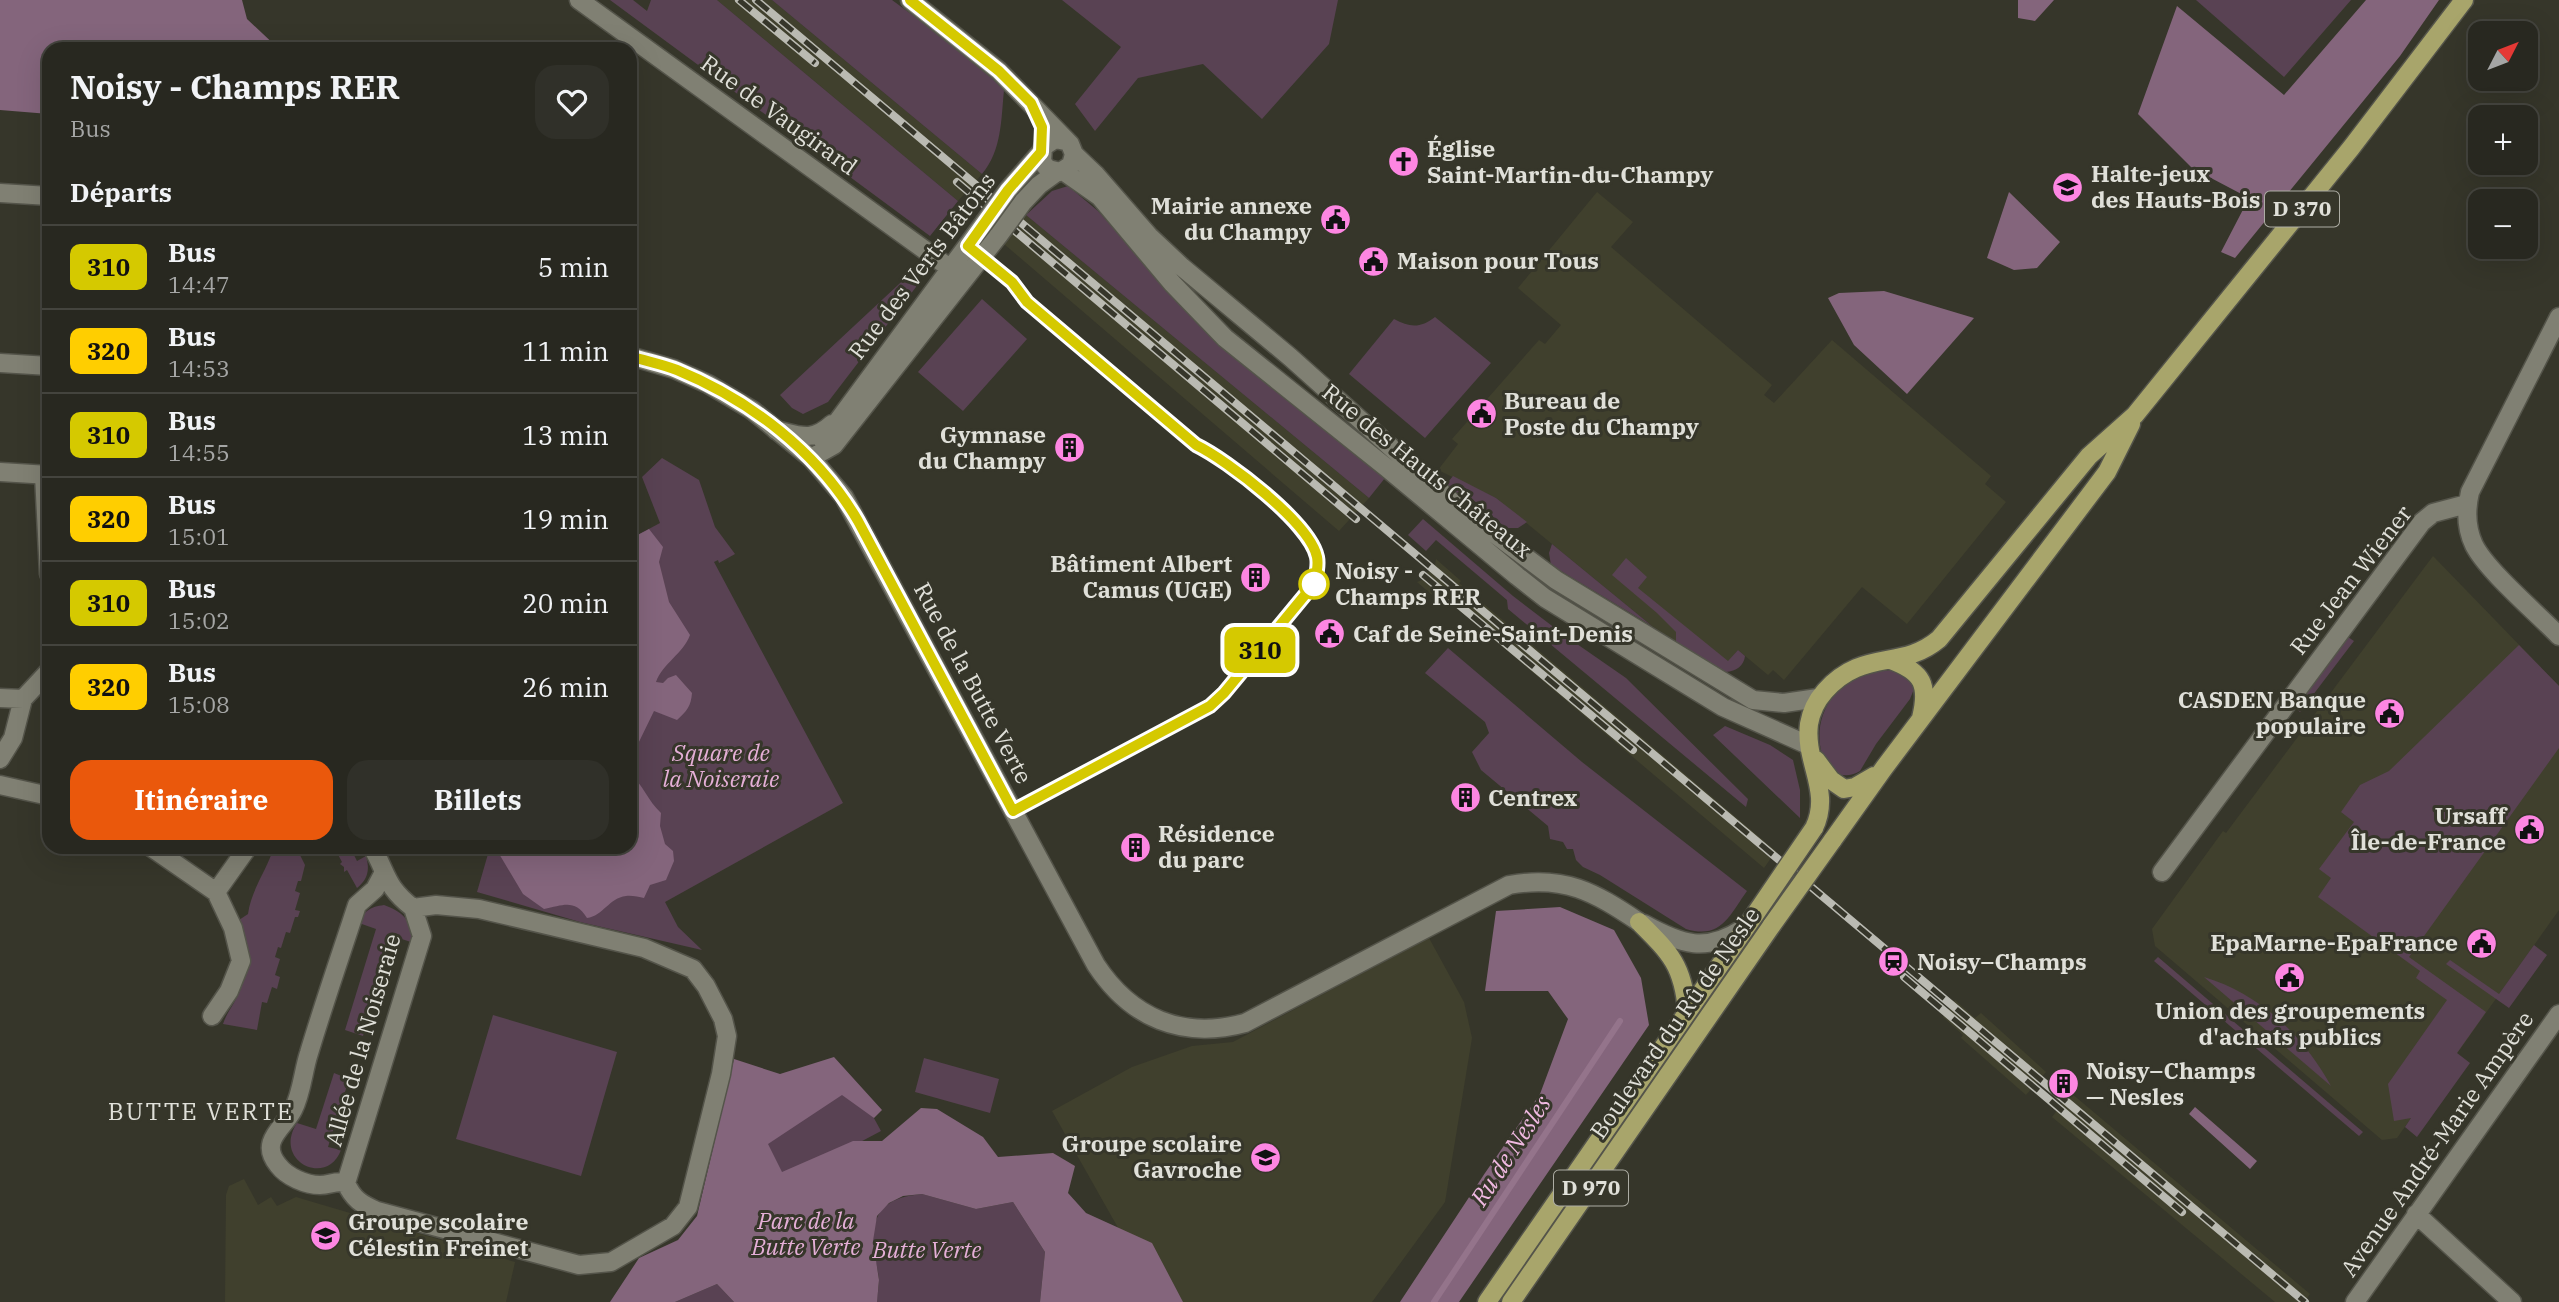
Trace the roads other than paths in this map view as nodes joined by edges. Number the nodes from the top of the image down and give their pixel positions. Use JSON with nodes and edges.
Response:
{"nodes":[{"id":1,"x":579,"y":0,"type":"edge"},
{"id":2,"x":910,"y":0,"type":"edge"},
{"id":3,"x":2464,"y":0,"type":"edge"},
{"id":4,"x":1031,"y":103,"type":"junction"},
{"id":5,"x":1070,"y":148,"type":"junction"},
{"id":6,"x":1042,"y":150,"type":"junction"},
{"id":7,"x":1060,"y":172,"type":"junction"},
{"id":8,"x":0,"y":193,"type":"edge"},
{"id":9,"x":42,"y":196,"type":"edge"},
{"id":10,"x":951,"y":269,"type":"junction"},
{"id":11,"x":2559,"y":317,"type":"edge"},
{"id":12,"x":637,"y":358,"type":"edge"},
{"id":13,"x":0,"y":363,"type":"edge"},
{"id":14,"x":42,"y":366,"type":"edge"},
{"id":15,"x":845,"y":412,"type":"junction"},
{"id":16,"x":2135,"y":415,"type":"junction"},
{"id":17,"x":776,"y":430,"type":"junction"},
{"id":18,"x":834,"y":445,"type":"junction"},
{"id":19,"x":811,"y":458,"type":"junction"},
{"id":20,"x":0,"y":472,"type":"edge"},
{"id":21,"x":42,"y":475,"type":"edge"},
{"id":22,"x":844,"y":497,"type":"junction"},
{"id":23,"x":2467,"y":504,"type":"junction"},
{"id":24,"x":2559,"y":636,"type":"edge"},
{"id":25,"x":1892,"y":660,"type":"junction"},
{"id":26,"x":42,"y":679,"type":"edge"},
{"id":27,"x":0,"y":698,"type":"edge"},
{"id":28,"x":1818,"y":698,"type":"junction"},
{"id":29,"x":23,"y":699,"type":"junction"},
{"id":30,"x":1920,"y":722,"type":"junction"},
{"id":31,"x":1808,"y":745,"type":"junction"},
{"id":32,"x":0,"y":759,"type":"edge"},
{"id":33,"x":1884,"y":768,"type":"junction"},
{"id":34,"x":0,"y":785,"type":"edge"},
{"id":35,"x":42,"y":794,"type":"edge"},
{"id":36,"x":161,"y":854,"type":"edge"},
{"id":37,"x":243,"y":854,"type":"edge"},
{"id":38,"x":375,"y":854,"type":"edge"},
{"id":39,"x":2162,"y":873,"type":"dead end"},
{"id":40,"x":383,"y":874,"type":"junction"},
{"id":41,"x":216,"y":892,"type":"junction"},
{"id":42,"x":413,"y":908,"type":"junction"},
{"id":43,"x":1639,"y":922,"type":"junction"},
{"id":44,"x":1745,"y":928,"type":"junction"},
{"id":45,"x":1687,"y":1011,"type":"junction"},
{"id":46,"x":2559,"y":1014,"type":"edge"},
{"id":47,"x":212,"y":1016,"type":"dead end"},
{"id":48,"x":346,"y":1183,"type":"junction"},
{"id":49,"x":2416,"y":1214,"type":"junction"},
{"id":50,"x":2358,"y":1298,"type":"edge"},
{"id":51,"x":1487,"y":1302,"type":"edge"},
{"id":52,"x":1511,"y":1302,"type":"edge"},
{"id":53,"x":2512,"y":1302,"type":"edge"}],
"edges":[{"from":1,"to":10,"type":"street","name":"Rue de Vaugirard"},
{"from":2,"to":4,"type":"street","name":"Rue des Hauts Châteaux"},
{"from":3,"to":16,"type":"main road","number":"D 370"},
{"from":4,"to":5,"type":"street","name":"Rue des Hauts Châteaux"},
{"from":4,"to":6,"type":"street","name":"Rue des Hauts Châteaux"},
{"from":5,"to":6,"type":"street"},
{"from":5,"to":7,"type":"street"},
{"from":5,"to":28,"type":"street","name":"Rue des Hauts Châteaux"},
{"from":6,"to":7,"type":"street"},
{"from":6,"to":10,"type":"street","name":"Rue des Verts Bâtons","bridge":true},
{"from":7,"to":18,"type":"street","name":"Rue des Verts Bâtons","bridge":true},
{"from":7,"to":31,"type":"street","name":"Rue des Hauts Châteaux"},
{"from":8,"to":9,"type":"street"},
{"from":10,"to":15,"type":"street","name":"Rue des Verts Bâtons"},
{"from":11,"to":23,"type":"street"},
{"from":12,"to":17,"type":"street","name":"Rue de la Butte Verte"},
{"from":13,"to":14,"type":"street"},
{"from":15,"to":17,"type":"street","name":"Rue des Verts Bâtons"},
{"from":15,"to":19,"type":"street","name":"Rue des Verts Bâtons"},
{"from":16,"to":25,"type":"main road","number":"D 370"},
{"from":16,"to":30,"type":"main road","number":"D 370"},
{"from":17,"to":19,"type":"street","name":"Rue de la Butte Verte"},
{"from":18,"to":19,"type":"street","name":"Rue des Verts Bâtons"},
{"from":18,"to":22,"type":"street"},
{"from":19,"to":22,"type":"street","name":"Rue de la Butte Verte"},
{"from":20,"to":21,"type":"street"},
{"from":22,"to":43,"type":"street","name":"Rue de la Butte Verte"},
{"from":23,"to":24,"type":"street"},
{"from":23,"to":39,"type":"street","name":"Rue Jean Wiener"},
{"from":25,"to":28,"type":"main road","number":"D 370"},
{"from":25,"to":30,"type":"main road"},
{"from":26,"to":29,"type":"street"},
{"from":27,"to":29,"type":"street"},
{"from":28,"to":31,"type":"main road"},
{"from":29,"to":32,"type":"street"},
{"from":30,"to":33,"type":"main road"},
{"from":31,"to":33,"type":"main road"},
{"from":31,"to":44,"type":"main road","bridge":true},
{"from":33,"to":52,"type":"main road","name":"Boulevard du Rû de Nesle","number":"D 970","bridge":true},
{"from":34,"to":35,"type":"street"},
{"from":36,"to":41,"type":"street"},
{"from":37,"to":41,"type":"street"},
{"from":38,"to":40,"type":"street"},
{"from":40,"to":42,"type":"street"},
{"from":40,"to":48,"type":"street","name":"Allée de la Noiseraie"},
{"from":41,"to":47,"type":"street"},
{"from":42,"to":48,"type":"street","name":"Allée de la Noiseraie"},
{"from":42,"to":48,"type":"street","name":"Allée de la Noiseraie"},
{"from":43,"to":44,"type":"street","name":"Rue de la Butte Verte"},
{"from":43,"to":45,"type":"main road"},
{"from":44,"to":45,"type":"main road"},
{"from":45,"to":51,"type":"main road"},
{"from":46,"to":49,"type":"street","name":"Avenue André-Marie Ampère"},
{"from":49,"to":50,"type":"street","name":"Avenue André-Marie Ampère"},
{"from":49,"to":53,"type":"street"}]}
